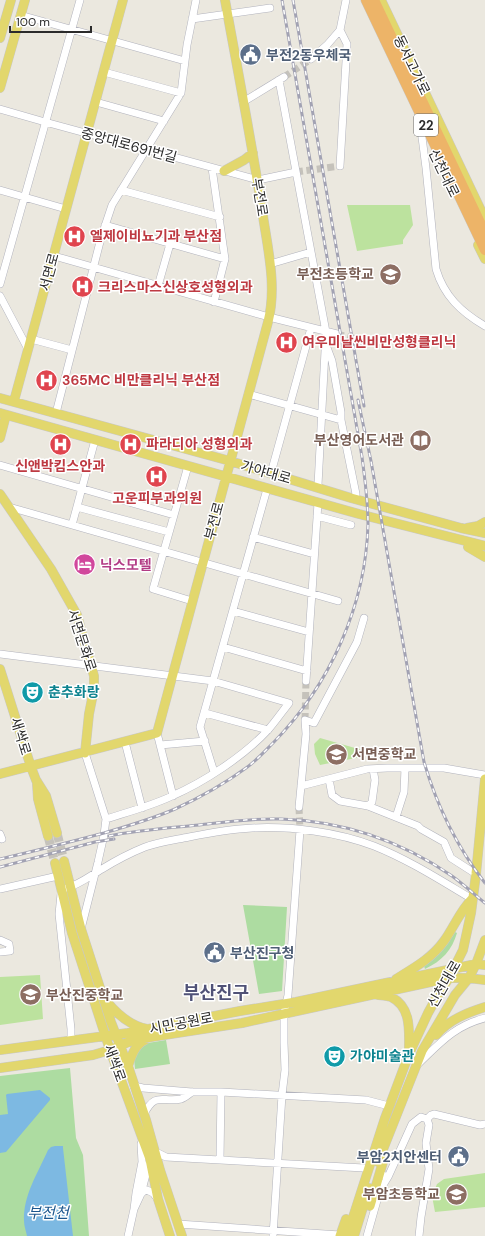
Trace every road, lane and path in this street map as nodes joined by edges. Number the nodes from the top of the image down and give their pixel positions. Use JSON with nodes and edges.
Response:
{"nodes":[{"id":1,"x":11,"y":0,"type":"edge"},
{"id":2,"x":25,"y":0,"type":"edge"},
{"id":3,"x":80,"y":0,"type":"edge"},
{"id":4,"x":123,"y":0,"type":"edge"},
{"id":5,"x":196,"y":0,"type":"edge"},
{"id":6,"x":225,"y":0,"type":"edge"},
{"id":7,"x":346,"y":0,"type":"edge"},
{"id":8,"x":361,"y":0,"type":"edge"},
{"id":9,"x":366,"y":0,"type":"edge"},
{"id":10,"x":374,"y":0,"type":"edge"},
{"id":11,"x":381,"y":0,"type":"edge"},
{"id":12,"x":270,"y":8,"type":"dead end"},
{"id":13,"x":4,"y":11,"type":"edge"},
{"id":14,"x":227,"y":14,"type":"junction"},
{"id":15,"x":20,"y":16,"type":"junction"},
{"id":16,"x":192,"y":19,"type":"junction"},
{"id":17,"x":71,"y":30,"type":"junction"},
{"id":18,"x":340,"y":30,"type":"junction"},
{"id":19,"x":0,"y":38,"type":"edge"},
{"id":20,"x":112,"y":42,"type":"junction"},
{"id":21,"x":311,"y":59,"type":"tunnel mouth"},
{"id":22,"x":185,"y":62,"type":"junction"},
{"id":23,"x":104,"y":72,"type":"junction"},
{"id":24,"x":0,"y":88,"type":"edge"},
{"id":25,"x":181,"y":93,"type":"junction"},
{"id":26,"x":96,"y":102,"type":"junction"},
{"id":27,"x":243,"y":102,"type":"junction"},
{"id":28,"x":0,"y":109,"type":"edge"},
{"id":29,"x":164,"y":121,"type":"junction"},
{"id":30,"x":45,"y":122,"type":"junction"},
{"id":31,"x":420,"y":122,"type":"junction"},
{"id":32,"x":87,"y":134,"type":"junction"},
{"id":33,"x":147,"y":150,"type":"junction"},
{"id":34,"x":253,"y":153,"type":"junction"},
{"id":35,"x":340,"y":166,"type":"dead end"},
{"id":36,"x":212,"y":168,"type":"junction"},
{"id":37,"x":224,"y":171,"type":"junction"},
{"id":38,"x":296,"y":172,"type":"junction"},
{"id":39,"x":258,"y":180,"type":"junction"},
{"id":40,"x":0,"y":190,"type":"edge"},
{"id":41,"x":121,"y":190,"type":"junction"},
{"id":42,"x":24,"y":198,"type":"junction"},
{"id":43,"x":66,"y":209,"type":"junction"},
{"id":44,"x":220,"y":217,"type":"junction"},
{"id":45,"x":485,"y":219,"type":"edge"},
{"id":46,"x":104,"y":225,"type":"junction"},
{"id":47,"x":485,"y":233,"type":"edge"},
{"id":48,"x":169,"y":243,"type":"junction"},
{"id":49,"x":485,"y":250,"type":"edge"},
{"id":50,"x":311,"y":252,"type":"junction"},
{"id":51,"x":54,"y":256,"type":"junction"},
{"id":52,"x":225,"y":259,"type":"junction"},
{"id":53,"x":485,"y":259,"type":"edge"},
{"id":54,"x":270,"y":264,"type":"junction"},
{"id":55,"x":94,"y":268,"type":"junction"},
{"id":56,"x":0,"y":284,"type":"edge"},
{"id":57,"x":158,"y":286,"type":"junction"},
{"id":58,"x":0,"y":296,"type":"edge"},
{"id":59,"x":214,"y":302,"type":"junction"},
{"id":60,"x":269,"y":317,"type":"junction"},
{"id":61,"x":485,"y":326,"type":"edge"},
{"id":62,"x":311,"y":328,"type":"junction"},
{"id":63,"x":326,"y":332,"type":"junction"},
{"id":64,"x":337,"y":334,"type":"tunnel mouth"},
{"id":65,"x":31,"y":339,"type":"junction"},
{"id":66,"x":356,"y":339,"type":"tunnel mouth"},
{"id":67,"x":364,"y":341,"type":"dead end"},
{"id":68,"x":325,"y":343,"type":"junction"},
{"id":69,"x":28,"y":349,"type":"junction"},
{"id":70,"x":72,"y":350,"type":"junction"},
{"id":71,"x":248,"y":394,"type":"junction"},
{"id":72,"x":0,"y":398,"type":"edge"},
{"id":73,"x":14,"y":401,"type":"junction"},
{"id":74,"x":289,"y":406,"type":"junction"},
{"id":75,"x":56,"y":413,"type":"junction"},
{"id":76,"x":3,"y":414,"type":"edge"},
{"id":77,"x":322,"y":415,"type":"junction"},
{"id":78,"x":341,"y":420,"type":"junction"},
{"id":79,"x":0,"y":438,"type":"edge"},
{"id":80,"x":95,"y":440,"type":"junction"},
{"id":81,"x":230,"y":461,"type":"junction"},
{"id":82,"x":0,"y":465,"type":"edge"},
{"id":83,"x":188,"y":466,"type":"junction"},
{"id":84,"x":271,"y":473,"type":"junction"},
{"id":85,"x":226,"y":477,"type":"junction"},
{"id":86,"x":297,"y":481,"type":"junction"},
{"id":87,"x":318,"y":485,"type":"junction"},
{"id":88,"x":267,"y":488,"type":"junction"},
{"id":89,"x":82,"y":489,"type":"junction"},
{"id":90,"x":0,"y":494,"type":"edge"},
{"id":91,"x":356,"y":494,"type":"junction"},
{"id":92,"x":321,"y":504,"type":"junction"},
{"id":93,"x":8,"y":506,"type":"junction"},
{"id":94,"x":77,"y":507,"type":"junction"},
{"id":95,"x":174,"y":515,"type":"junction"},
{"id":96,"x":317,"y":516,"type":"junction"},
{"id":97,"x":485,"y":522,"type":"edge"},
{"id":98,"x":72,"y":525,"type":"junction"},
{"id":99,"x":351,"y":525,"type":"dead end"},
{"id":100,"x":461,"y":528,"type":"junction"},
{"id":101,"x":169,"y":532,"type":"junction"},
{"id":102,"x":485,"y":533,"type":"edge"},
{"id":103,"x":253,"y":537,"type":"junction"},
{"id":104,"x":455,"y":539,"type":"junction"},
{"id":105,"x":485,"y":546,"type":"edge"},
{"id":106,"x":164,"y":550,"type":"junction"},
{"id":107,"x":314,"y":554,"type":"junction"},
{"id":108,"x":485,"y":557,"type":"edge"},
{"id":109,"x":203,"y":561,"type":"junction"},
{"id":110,"x":243,"y":573,"type":"junction"},
{"id":111,"x":312,"y":593,"type":"junction"},
{"id":112,"x":192,"y":601,"type":"junction"},
{"id":113,"x":338,"y":601,"type":"dead end"},
{"id":114,"x":233,"y":611,"type":"junction"},
{"id":115,"x":364,"y":618,"type":"dead end"},
{"id":116,"x":309,"y":632,"type":"junction"},
{"id":117,"x":223,"y":647,"type":"junction"},
{"id":118,"x":0,"y":654,"type":"edge"},
{"id":119,"x":91,"y":666,"type":"junction"},
{"id":120,"x":0,"y":669,"type":"edge"},
{"id":121,"x":306,"y":671,"type":"junction"},
{"id":122,"x":172,"y":676,"type":"junction"},
{"id":123,"x":213,"y":681,"type":"junction"},
{"id":124,"x":306,"y":681,"type":"tunnel mouth"},
{"id":125,"x":204,"y":713,"type":"junction"},
{"id":126,"x":268,"y":730,"type":"junction"},
{"id":127,"x":157,"y":733,"type":"junction"},
{"id":128,"x":125,"y":742,"type":"junction"},
{"id":129,"x":205,"y":742,"type":"junction"},
{"id":130,"x":160,"y":745,"type":"junction"},
{"id":131,"x":85,"y":753,"type":"junction"},
{"id":132,"x":31,"y":767,"type":"junction"},
{"id":133,"x":405,"y":768,"type":"junction"},
{"id":134,"x":374,"y":769,"type":"junction"},
{"id":135,"x":214,"y":772,"type":"junction"},
{"id":136,"x":0,"y":774,"type":"edge"},
{"id":137,"x":485,"y":775,"type":"edge"},
{"id":138,"x":329,"y":779,"type":"junction"},
{"id":139,"x":485,"y":779,"type":"edge"},
{"id":140,"x":301,"y":786,"type":"junction"},
{"id":141,"x":173,"y":796,"type":"junction"},
{"id":142,"x":368,"y":806,"type":"junction"},
{"id":143,"x":299,"y":807,"type":"tunnel mouth"},
{"id":144,"x":142,"y":808,"type":"junction"},
{"id":145,"x":396,"y":817,"type":"junction"},
{"id":146,"x":106,"y":819,"type":"junction"},
{"id":147,"x":300,"y":830,"type":"junction"},
{"id":148,"x":53,"y":834,"type":"tunnel mouth"},
{"id":149,"x":96,"y":873,"type":"junction"},
{"id":150,"x":476,"y":874,"type":"junction"},
{"id":151,"x":58,"y":876,"type":"junction"},
{"id":152,"x":71,"y":887,"type":"junction"},
{"id":153,"x":0,"y":889,"type":"edge"},
{"id":154,"x":62,"y":890,"type":"junction"},
{"id":155,"x":472,"y":899,"type":"junction"},
{"id":156,"x":81,"y":929,"type":"junction"},
{"id":157,"x":0,"y":940,"type":"edge"},
{"id":158,"x":485,"y":940,"type":"edge"},
{"id":159,"x":0,"y":952,"type":"edge"},
{"id":160,"x":481,"y":964,"type":"edge"},
{"id":161,"x":454,"y":969,"type":"junction"},
{"id":162,"x":450,"y":978,"type":"junction"},
{"id":163,"x":469,"y":978,"type":"junction"},
{"id":164,"x":485,"y":980,"type":"edge"},
{"id":165,"x":389,"y":983,"type":"junction"},
{"id":166,"x":373,"y":994,"type":"junction"},
{"id":167,"x":104,"y":999,"type":"junction"},
{"id":168,"x":286,"y":1003,"type":"junction"},
{"id":169,"x":485,"y":1007,"type":"edge"},
{"id":170,"x":284,"y":1014,"type":"junction"},
{"id":171,"x":485,"y":1018,"type":"edge"},
{"id":172,"x":150,"y":1033,"type":"junction"},
{"id":173,"x":115,"y":1034,"type":"junction"},
{"id":174,"x":105,"y":1035,"type":"junction"},
{"id":175,"x":71,"y":1040,"type":"junction"},
{"id":176,"x":121,"y":1046,"type":"junction"},
{"id":177,"x":0,"y":1050,"type":"edge"},
{"id":178,"x":110,"y":1050,"type":"junction"},
{"id":179,"x":422,"y":1051,"type":"junction"},
{"id":180,"x":409,"y":1054,"type":"junction"},
{"id":181,"x":128,"y":1066,"type":"junction"},
{"id":182,"x":414,"y":1067,"type":"junction"},
{"id":183,"x":0,"y":1068,"type":"edge"},
{"id":184,"x":134,"y":1086,"type":"junction"},
{"id":185,"x":192,"y":1092,"type":"junction"},
{"id":186,"x":221,"y":1092,"type":"junction"},
{"id":187,"x":282,"y":1095,"type":"junction"},
{"id":188,"x":389,"y":1106,"type":"junction"},
{"id":189,"x":144,"y":1114,"type":"junction"},
{"id":190,"x":427,"y":1119,"type":"junction"},
{"id":191,"x":389,"y":1120,"type":"junction"},
{"id":192,"x":137,"y":1123,"type":"junction"},
{"id":193,"x":485,"y":1124,"type":"edge"},
{"id":194,"x":153,"y":1155,"type":"junction"},
{"id":195,"x":220,"y":1159,"type":"junction"},
{"id":196,"x":278,"y":1163,"type":"junction"},
{"id":197,"x":364,"y":1168,"type":"junction"},
{"id":198,"x":384,"y":1175,"type":"junction"},
{"id":199,"x":368,"y":1180,"type":"junction"},
{"id":200,"x":141,"y":1194,"type":"junction"},
{"id":201,"x":158,"y":1199,"type":"junction"},
{"id":202,"x":134,"y":1210,"type":"junction"},
{"id":203,"x":178,"y":1224,"type":"junction"},
{"id":204,"x":273,"y":1233,"type":"edge"},
{"id":205,"x":128,"y":1236,"type":"edge"},
{"id":206,"x":170,"y":1236,"type":"edge"},
{"id":207,"x":182,"y":1236,"type":"edge"},
{"id":208,"x":342,"y":1236,"type":"edge"},
{"id":209,"x":354,"y":1236,"type":"edge"},
{"id":210,"x":360,"y":1236,"type":"edge"},
{"id":211,"x":368,"y":1236,"type":"edge"},
{"id":212,"x":419,"y":1236,"type":"edge"}],
"edges":[{"from":1,"to":13,"type":"main road"},
{"from":2,"to":15,"type":"main road"},
{"from":3,"to":17,"type":"street"},
{"from":4,"to":20,"type":"main road","name":"서면로"},
{"from":5,"to":16,"type":"street"},
{"from":6,"to":14,"type":"main road","name":"부전로"},
{"from":7,"to":18,"type":"street"},
{"from":8,"to":31,"type":"main road","name":"신천대로"},
{"from":9,"to":49,"type":"highway","name":"동서고가로","number":"22"},
{"from":10,"to":47,"type":"highway","name":"동서고가로","number":"22"},
{"from":11,"to":45,"type":"main road","name":"신천대로"},
{"from":12,"to":14,"type":"street"},
{"from":13,"to":19,"type":"main road"},
{"from":14,"to":16,"type":"street"},
{"from":14,"to":27,"type":"main road","name":"부전로"},
{"from":15,"to":17,"type":"street"},
{"from":15,"to":24,"type":"main road"},
{"from":16,"to":22,"type":"street"},
{"from":17,"to":20,"type":"street"},
{"from":17,"to":30,"type":"street"},
{"from":18,"to":21,"type":"street"},
{"from":18,"to":35,"type":"street"},
{"from":20,"to":22,"type":"street"},
{"from":20,"to":23,"type":"main road","name":"서면로"},
{"from":22,"to":25,"type":"street"},
{"from":23,"to":25,"type":"street"},
{"from":23,"to":26,"type":"main road","name":"서면로"},
{"from":25,"to":29,"type":"street"},
{"from":26,"to":29,"type":"street"},
{"from":26,"to":32,"type":"main road","name":"서면로"},
{"from":27,"to":34,"type":"main road","name":"부전로"},
{"from":27,"to":38,"type":"street"},
{"from":28,"to":30,"type":"street","name":"중앙대로691번길"},
{"from":29,"to":33,"type":"street"},
{"from":30,"to":32,"type":"street","name":"중앙대로691번길"},
{"from":30,"to":42,"type":"street"},
{"from":31,"to":53,"type":"main road","name":"신천대로"},
{"from":31,"to":61,"type":"street"},
{"from":32,"to":33,"type":"street","name":"중앙대로691번길"},
{"from":32,"to":43,"type":"main road","name":"서면로"},
{"from":33,"to":36,"type":"street","name":"중앙대로691번길"},
{"from":33,"to":41,"type":"street"},
{"from":34,"to":37,"type":"main road"},
{"from":34,"to":39,"type":"main road","name":"부전로"},
{"from":36,"to":37,"type":"street","name":"중앙대로691번길"},
{"from":36,"to":44,"type":"street"},
{"from":37,"to":39,"type":"street","name":"중앙대로691번길"},
{"from":38,"to":39,"type":"street"},
{"from":38,"to":50,"type":"street"},
{"from":39,"to":54,"type":"main road","name":"부전로"},
{"from":40,"to":42,"type":"street"},
{"from":41,"to":44,"type":"street"},
{"from":41,"to":46,"type":"street"},
{"from":42,"to":43,"type":"street"},
{"from":42,"to":56,"type":"street"},
{"from":43,"to":51,"type":"main road","name":"서면로"},
{"from":44,"to":52,"type":"street"},
{"from":46,"to":48,"type":"street"},
{"from":46,"to":55,"type":"street"},
{"from":48,"to":52,"type":"street"},
{"from":48,"to":57,"type":"street"},
{"from":50,"to":54,"type":"street"},
{"from":50,"to":63,"type":"street"},
{"from":51,"to":55,"type":"street"},
{"from":51,"to":65,"type":"main road","name":"서면로"},
{"from":52,"to":59,"type":"street"},
{"from":54,"to":60,"type":"main road","name":"부전로"},
{"from":55,"to":57,"type":"street"},
{"from":55,"to":70,"type":"street"},
{"from":57,"to":59,"type":"street"},
{"from":58,"to":69,"type":"street"},
{"from":59,"to":60,"type":"street"},
{"from":60,"to":62,"type":"street"},
{"from":60,"to":71,"type":"main road","name":"부전로"},
{"from":62,"to":63,"type":"street"},
{"from":62,"to":74,"type":"street"},
{"from":63,"to":64,"type":"street"},
{"from":63,"to":68,"type":"street"},
{"from":65,"to":69,"type":"main road","name":"서면로"},
{"from":65,"to":70,"type":"street"},
{"from":66,"to":67,"type":"street"},
{"from":68,"to":77,"type":"street"},
{"from":68,"to":78,"type":"street"},
{"from":69,"to":73,"type":"main road","name":"서면로"},
{"from":70,"to":75,"type":"street"},
{"from":71,"to":74,"type":"street"},
{"from":71,"to":81,"type":"main road","name":"부전로"},
{"from":72,"to":73,"type":"main road","name":"가야대로"},
{"from":73,"to":75,"type":"main road","name":"가야대로"},
{"from":74,"to":77,"type":"street"},
{"from":74,"to":84,"type":"street"},
{"from":75,"to":81,"type":"main road","name":"가야대로"},
{"from":76,"to":79,"type":"main road"},
{"from":76,"to":80,"type":"main road","name":"가야대로"},
{"from":77,"to":78,"type":"street"},
{"from":77,"to":87,"type":"street"},
{"from":78,"to":91,"type":"street"},
{"from":80,"to":83,"type":"main road","name":"가야대로"},
{"from":80,"to":89,"type":"street"},
{"from":81,"to":84,"type":"main road","name":"가야대로"},
{"from":81,"to":85,"type":"main road","name":"부전로"},
{"from":82,"to":89,"type":"street"},
{"from":83,"to":85,"type":"main road","name":"가야대로"},
{"from":83,"to":95,"type":"street"},
{"from":84,"to":86,"type":"main road","name":"가야대로"},
{"from":85,"to":88,"type":"main road","name":"가야대로"},
{"from":85,"to":109,"type":"main road","name":"부전로"},
{"from":86,"to":87,"type":"main road"},
{"from":86,"to":100,"type":"main road","name":"가야대로"},
{"from":87,"to":91,"type":"main road"},
{"from":88,"to":92,"type":"main road","name":"가야대로"},
{"from":88,"to":103,"type":"street"},
{"from":89,"to":94,"type":"street"},
{"from":89,"to":95,"type":"street"},
{"from":90,"to":93,"type":"main road","name":"서면문화로"},
{"from":91,"to":100,"type":"main road"},
{"from":92,"to":96,"type":"street"},
{"from":92,"to":104,"type":"main road","name":"가야대로"},
{"from":93,"to":98,"type":"street"},
{"from":93,"to":119,"type":"main road","name":"서면문화로"},
{"from":94,"to":98,"type":"street"},
{"from":94,"to":101,"type":"street"},
{"from":95,"to":101,"type":"street"},
{"from":96,"to":99,"type":"street"},
{"from":96,"to":107,"type":"street"},
{"from":97,"to":100,"type":"main road"},
{"from":98,"to":106,"type":"street"},
{"from":100,"to":102,"type":"main road","name":"가야대로"},
{"from":101,"to":106,"type":"street"},
{"from":103,"to":107,"type":"street"},
{"from":103,"to":110,"type":"street"},
{"from":104,"to":105,"type":"main road"},
{"from":104,"to":108,"type":"main road"},
{"from":106,"to":109,"type":"street"},
{"from":106,"to":112,"type":"street"},
{"from":107,"to":111,"type":"street"},
{"from":109,"to":110,"type":"street"},
{"from":109,"to":112,"type":"main road","name":"부전로"},
{"from":110,"to":111,"type":"street"},
{"from":110,"to":114,"type":"street"},
{"from":111,"to":113,"type":"street"},
{"from":111,"to":116,"type":"street"},
{"from":112,"to":122,"type":"main road","name":"부전로"},
{"from":114,"to":116,"type":"street"},
{"from":114,"to":117,"type":"street"},
{"from":115,"to":140,"type":"street"},
{"from":116,"to":121,"type":"street"},
{"from":117,"to":121,"type":"street"},
{"from":117,"to":123,"type":"street"},
{"from":118,"to":119,"type":"street"},
{"from":119,"to":122,"type":"street"},
{"from":119,"to":131,"type":"main road","name":"서면문화로"},
{"from":120,"to":132,"type":"main road","name":"새싹로"},
{"from":121,"to":124,"type":"street"},
{"from":122,"to":123,"type":"street"},
{"from":122,"to":127,"type":"main road","name":"부전로"},
{"from":123,"to":125,"type":"street"},
{"from":123,"to":126,"type":"street"},
{"from":125,"to":126,"type":"street"},
{"from":125,"to":129,"type":"street"},
{"from":126,"to":135,"type":"street"},
{"from":127,"to":128,"type":"main road"},
{"from":127,"to":130,"type":"street","name":"부전로"},
{"from":128,"to":131,"type":"main road"},
{"from":128,"to":144,"type":"street"},
{"from":129,"to":130,"type":"street"},
{"from":129,"to":135,"type":"street"},
{"from":130,"to":141,"type":"street","name":"부전로"},
{"from":131,"to":132,"type":"main road"},
{"from":131,"to":146,"type":"street","name":"서면문화로"},
{"from":132,"to":136,"type":"main road"},
{"from":132,"to":148,"type":"main road","name":"새싹로"},
{"from":133,"to":134,"type":"street"},
{"from":133,"to":137,"type":"street"},
{"from":133,"to":145,"type":"street"},
{"from":134,"to":138,"type":"street"},
{"from":134,"to":142,"type":"street"},
{"from":135,"to":141,"type":"street"},
{"from":138,"to":140,"type":"street"},
{"from":138,"to":142,"type":"street"},
{"from":139,"to":150,"type":"main road","name":"신천대로"},
{"from":140,"to":143,"type":"street"},
{"from":141,"to":144,"type":"street"},
{"from":142,"to":145,"type":"street"},
{"from":144,"to":146,"type":"street"},
{"from":145,"to":150,"type":"street"},
{"from":146,"to":149,"type":"street","name":"서면문화로"},
{"from":147,"to":149,"type":"street"},
{"from":147,"to":155,"type":"street"},
{"from":147,"to":168,"type":"street"},
{"from":149,"to":152,"type":"street"},
{"from":149,"to":156,"type":"street","name":"서면문화로"},
{"from":150,"to":155,"type":"main road","name":"신천대로"},
{"from":151,"to":152,"type":"main road","name":"새싹로"},
{"from":151,"to":153,"type":"street"},
{"from":151,"to":154,"type":"main road","name":"새싹로"},
{"from":152,"to":154,"type":"street"},
{"from":152,"to":156,"type":"main road","name":"새싹로"},
{"from":154,"to":174,"type":"main road","name":"새싹로"},
{"from":154,"to":175,"type":"street","name":"새싹로"},
{"from":155,"to":161,"type":"main road","name":"신천대로"},
{"from":155,"to":165,"type":"main road"},
{"from":156,"to":167,"type":"main road","name":"새싹로"},
{"from":157,"to":159,"type":"street"},
{"from":158,"to":160,"type":"main road","name":"신천대로"},
{"from":160,"to":161,"type":"main road","name":"시민공원로"},
{"from":160,"to":163,"type":"main road","name":"신천대로"},
{"from":161,"to":162,"type":"main road","name":"신천대로"},
{"from":161,"to":165,"type":"main road","name":"시민공원로"},
{"from":162,"to":163,"type":"main road","name":"시민공원로"},
{"from":162,"to":166,"type":"main road","name":"시민공원로"},
{"from":162,"to":180,"type":"main road","name":"신천대로"},
{"from":163,"to":164,"type":"main road","name":"시민공원로"},
{"from":163,"to":179,"type":"main road","name":"신천대로"},
{"from":165,"to":168,"type":"main road","name":"시민공원로"},
{"from":166,"to":170,"type":"main road","name":"시민공원로"},
{"from":166,"to":180,"type":"main road"},
{"from":167,"to":172,"type":"main road"},
{"from":167,"to":173,"type":"main road","name":"새싹로"},
{"from":168,"to":170,"type":"street"},
{"from":168,"to":172,"type":"main road","name":"시민공원로"},
{"from":169,"to":179,"type":"main road"},
{"from":170,"to":172,"type":"main road","name":"시민공원로"},
{"from":170,"to":187,"type":"street"},
{"from":171,"to":182,"type":"street"},
{"from":172,"to":173,"type":"main road","name":"시민공원로"},
{"from":172,"to":176,"type":"main road","name":"시민공원로"},
{"from":172,"to":181,"type":"main road"},
{"from":173,"to":174,"type":"main road","name":"시민공원로"},
{"from":173,"to":176,"type":"main road","name":"새싹로"},
{"from":174,"to":175,"type":"main road","name":"시민공원로"},
{"from":174,"to":178,"type":"main road","name":"새싹로"},
{"from":175,"to":177,"type":"main road","name":"시민공원로"},
{"from":176,"to":178,"type":"main road","name":"시민공원로"},
{"from":176,"to":181,"type":"main road","name":"새싹로"},
{"from":178,"to":183,"type":"main road","name":"시민공원로"},
{"from":178,"to":192,"type":"main road","name":"새싹로"},
{"from":179,"to":182,"type":"main road","name":"신천대로"},
{"from":180,"to":188,"type":"main road","name":"신천대로"},
{"from":181,"to":184,"type":"main road","name":"새싹로"},
{"from":182,"to":191,"type":"main road","name":"신천대로"},
{"from":184,"to":185,"type":"street","name":"새싹로"},
{"from":184,"to":189,"type":"main road","name":"새싹로"},
{"from":185,"to":186,"type":"street","name":"새싹로"},
{"from":185,"to":189,"type":"street","name":"새싹로"},
{"from":186,"to":187,"type":"street","name":"새싹로"},
{"from":186,"to":195,"type":"street"},
{"from":187,"to":188,"type":"street","name":"새싹로"},
{"from":187,"to":196,"type":"street"},
{"from":188,"to":191,"type":"main road","name":"신천대로"},
{"from":189,"to":194,"type":"main road","name":"새싹로"},
{"from":190,"to":193,"type":"street"},
{"from":190,"to":198,"type":"street"},
{"from":190,"to":212,"type":"street"},
{"from":191,"to":197,"type":"main road"},
{"from":191,"to":198,"type":"main road"},
{"from":191,"to":199,"type":"main road","name":"신천대로"},
{"from":192,"to":194,"type":"main road","name":"새싹로"},
{"from":192,"to":202,"type":"street"},
{"from":194,"to":195,"type":"street"},
{"from":194,"to":200,"type":"street"},
{"from":194,"to":201,"type":"main road","name":"새싹로"},
{"from":194,"to":203,"type":"main road","name":"새싹로"},
{"from":195,"to":196,"type":"street"},
{"from":196,"to":197,"type":"street"},
{"from":196,"to":204,"type":"street"},
{"from":197,"to":208,"type":"main road"},
{"from":198,"to":210,"type":"main road"},
{"from":198,"to":211,"type":"street"},
{"from":199,"to":208,"type":"main road"},
{"from":199,"to":209,"type":"main road"},
{"from":200,"to":201,"type":"street"},
{"from":200,"to":202,"type":"street"},
{"from":201,"to":206,"type":"main road","name":"새싹로"},
{"from":202,"to":205,"type":"street"},
{"from":203,"to":204,"type":"street"},
{"from":203,"to":207,"type":"main road","name":"새싹로"},
{"from":204,"to":208,"type":"street"}]}
